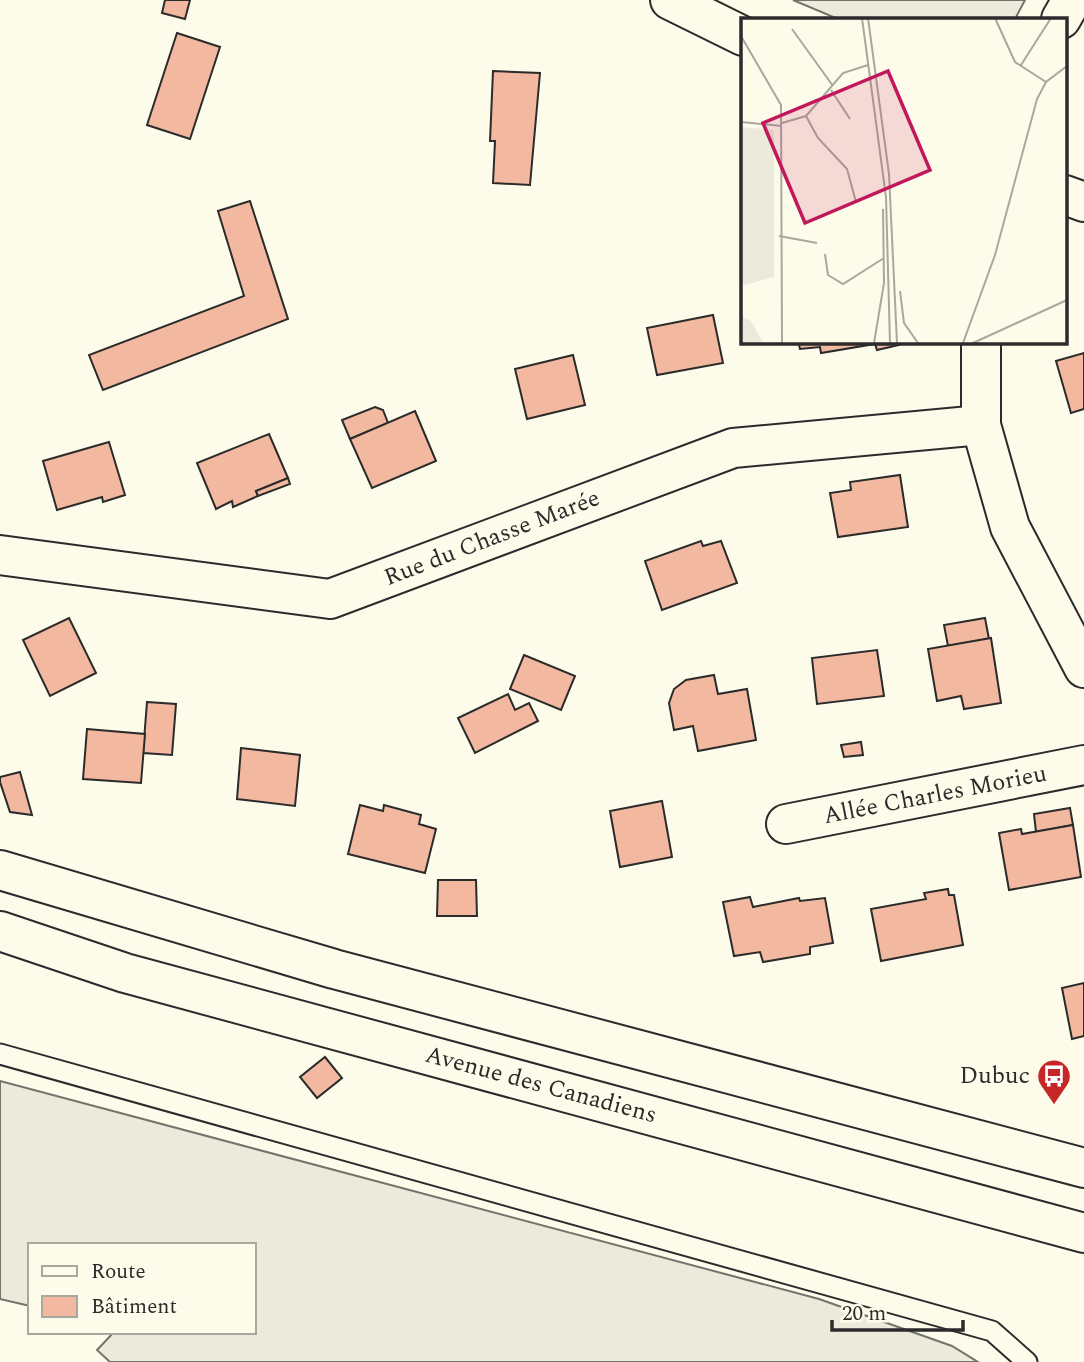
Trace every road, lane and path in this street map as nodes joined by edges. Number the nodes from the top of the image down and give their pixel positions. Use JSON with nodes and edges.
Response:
{"nodes":[{"id":1,"x":670,"y":0,"type":"edge"},
{"id":2,"x":1072,"y":0,"type":"edge"},
{"id":3,"x":1062,"y":18,"type":"edge"},
{"id":4,"x":741,"y":35,"type":"edge"},
{"id":5,"x":1066,"y":195,"type":"edge"},
{"id":6,"x":1084,"y":202,"type":"edge"},
{"id":7,"x":981,"y":343,"type":"edge"},
{"id":8,"x":981,"y":425,"type":"junction"},
{"id":9,"x":0,"y":555,"type":"edge"},
{"id":10,"x":1084,"y":668,"type":"edge"},
{"id":11,"x":1084,"y":765,"type":"edge"},
{"id":12,"x":786,"y":824,"type":"dead end"},
{"id":13,"x":0,"y":870,"type":"edge"},
{"id":14,"x":0,"y":931,"type":"edge"},
{"id":15,"x":0,"y":1054,"type":"edge"},
{"id":16,"x":1084,"y":1168,"type":"edge"},
{"id":17,"x":1084,"y":1233,"type":"edge"},
{"id":18,"x":1027,"y":1362,"type":"edge"}],
"edges":[{"from":1,"to":4,"type":"main road"},
{"from":2,"to":3,"type":"main road"},
{"from":5,"to":6,"type":"main road"},
{"from":7,"to":8,"type":"main road"},
{"from":8,"to":9,"type":"main road","name":"Rue du Chasse Marée"},
{"from":8,"to":10,"type":"main road"},
{"from":11,"to":12,"type":"main road","name":"Allée Charles Morieu"},
{"from":13,"to":16,"type":"main road"},
{"from":14,"to":17,"type":"main road","name":"Avenue des Canadiens"},
{"from":15,"to":18,"type":"lane"}]}
